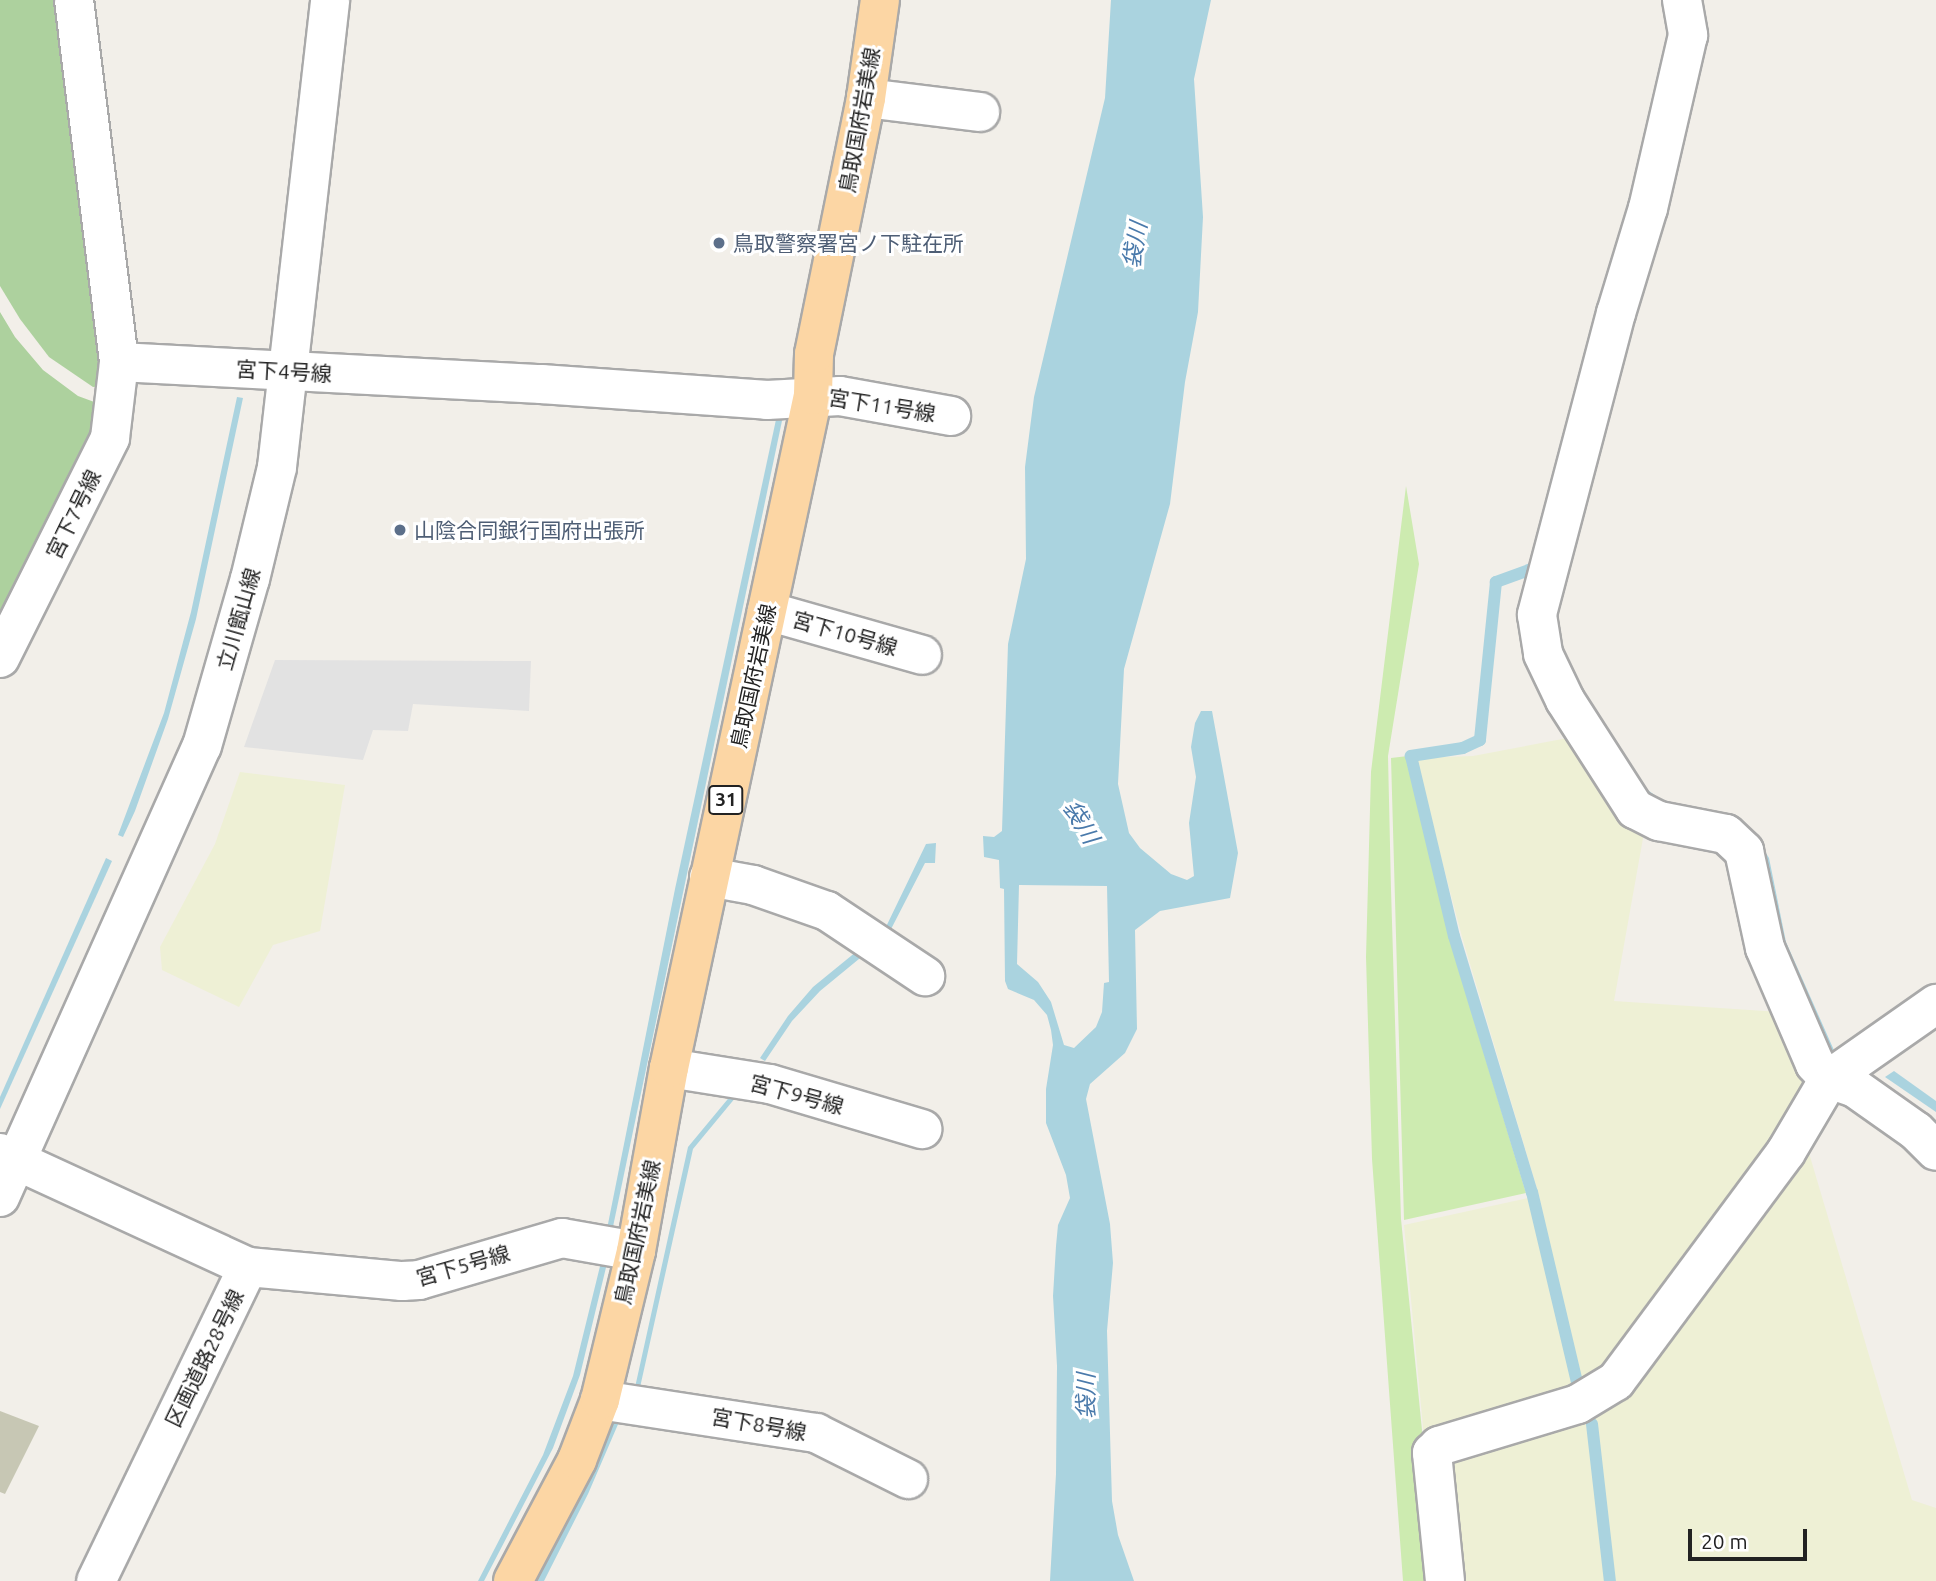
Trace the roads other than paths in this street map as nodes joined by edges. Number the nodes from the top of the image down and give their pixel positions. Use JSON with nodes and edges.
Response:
{"nodes":[{"id":1,"x":74,"y":0,"type":"edge"},
{"id":2,"x":330,"y":0,"type":"edge"},
{"id":3,"x":880,"y":0,"type":"edge"},
{"id":4,"x":1682,"y":0,"type":"edge"},
{"id":5,"x":866,"y":98,"type":"junction"},
{"id":6,"x":980,"y":112,"type":"dead end"},
{"id":7,"x":119,"y":362,"type":"junction"},
{"id":8,"x":287,"y":371,"type":"junction"},
{"id":9,"x":813,"y":395,"type":"junction"},
{"id":10,"x":951,"y":416,"type":"dead end"},
{"id":11,"x":767,"y":611,"type":"junction"},
{"id":12,"x":922,"y":655,"type":"dead end"},
{"id":13,"x":0,"y":658,"type":"edge"},
{"id":14,"x":709,"y":877,"type":"junction"},
{"id":15,"x":925,"y":976,"type":"dead end"},
{"id":16,"x":1936,"y":1004,"type":"edge"},
{"id":17,"x":669,"y":1068,"type":"junction"},
{"id":18,"x":1829,"y":1079,"type":"junction"},
{"id":19,"x":922,"y":1129,"type":"dead end"},
{"id":20,"x":1936,"y":1151,"type":"edge"},
{"id":21,"x":8,"y":1157,"type":"edge"},
{"id":22,"x":0,"y":1197,"type":"edge"},
{"id":23,"x":636,"y":1251,"type":"junction"},
{"id":24,"x":247,"y":1267,"type":"junction"},
{"id":25,"x":600,"y":1400,"type":"junction"},
{"id":26,"x":908,"y":1479,"type":"dead end"},
{"id":27,"x":96,"y":1581,"type":"edge"},
{"id":28,"x":513,"y":1581,"type":"edge"},
{"id":29,"x":1445,"y":1581,"type":"edge"}],
"edges":[{"from":1,"to":7,"type":"street"},
{"from":2,"to":8,"type":"street","name":"立川甑山線"},
{"from":3,"to":5,"type":"main road","name":"鳥取国府岩美線","number":"31"},
{"from":4,"to":18,"type":"street"},
{"from":5,"to":6,"type":"street"},
{"from":5,"to":9,"type":"main road","name":"鳥取国府岩美線","number":"31"},
{"from":7,"to":8,"type":"street","name":"宮下4号線"},
{"from":7,"to":13,"type":"street","name":"宮下7号線"},
{"from":8,"to":9,"type":"street","name":"宮下4号線"},
{"from":8,"to":21,"type":"street","name":"立川甑山線"},
{"from":9,"to":10,"type":"street","name":"宮下11号線"},
{"from":9,"to":11,"type":"main road","name":"鳥取国府岩美線","number":"31"},
{"from":11,"to":12,"type":"street","name":"宮下10号線"},
{"from":11,"to":14,"type":"main road","name":"鳥取国府岩美線","number":"31"},
{"from":14,"to":15,"type":"street"},
{"from":14,"to":17,"type":"main road","name":"鳥取国府岩美線","number":"31"},
{"from":16,"to":18,"type":"street"},
{"from":17,"to":19,"type":"street","name":"宮下9号線"},
{"from":17,"to":23,"type":"main road","name":"鳥取国府岩美線","number":"31"},
{"from":18,"to":20,"type":"street"},
{"from":18,"to":29,"type":"street"},
{"from":21,"to":22,"type":"street","name":"立川甑山線"},
{"from":21,"to":24,"type":"street","name":"区画道路28号線"},
{"from":23,"to":24,"type":"street","name":"宮下5号線"},
{"from":23,"to":25,"type":"main road","name":"鳥取国府岩美線","number":"31"},
{"from":24,"to":27,"type":"street","name":"区画道路28号線"},
{"from":25,"to":26,"type":"street","name":"宮下8号線"},
{"from":25,"to":28,"type":"main road","name":"鳥取国府岩美線","number":"31"}]}
